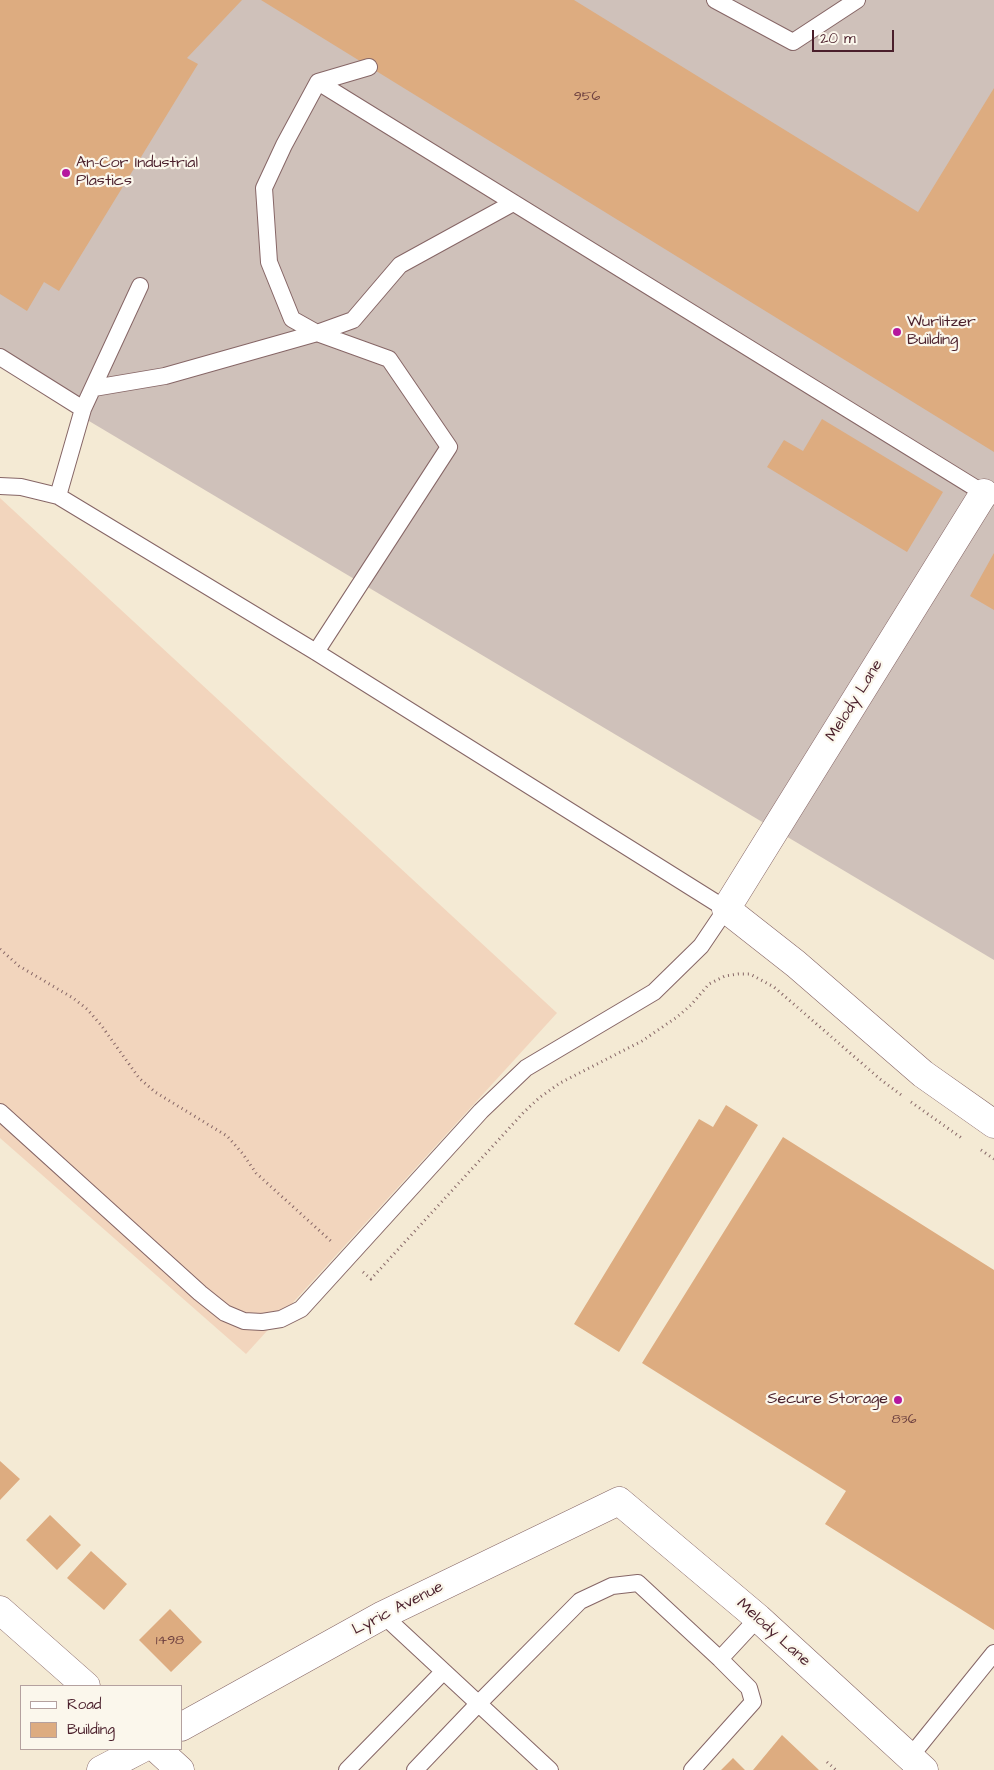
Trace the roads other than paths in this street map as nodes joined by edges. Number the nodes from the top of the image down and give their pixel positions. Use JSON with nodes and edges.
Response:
{"nodes":[{"id":1,"x":715,"y":0,"type":"edge"},
{"id":2,"x":857,"y":0,"type":"edge"},
{"id":3,"x":369,"y":67,"type":"dead end"},
{"id":4,"x":318,"y":82,"type":"junction"},
{"id":5,"x":513,"y":203,"type":"junction"},
{"id":6,"x":140,"y":286,"type":"dead end"},
{"id":7,"x":317,"y":333,"type":"junction"},
{"id":8,"x":0,"y":357,"type":"edge"},
{"id":9,"x":94,"y":388,"type":"junction"},
{"id":10,"x":83,"y":409,"type":"junction"},
{"id":11,"x":0,"y":486,"type":"edge"},
{"id":12,"x":58,"y":496,"type":"junction"},
{"id":13,"x":989,"y":496,"type":"edge"},
{"id":14,"x":316,"y":652,"type":"junction"},
{"id":15,"x":726,"y":909,"type":"junction"},
{"id":16,"x":0,"y":1112,"type":"edge"},
{"id":17,"x":994,"y":1124,"type":"edge"},
{"id":18,"x":619,"y":1500,"type":"joint"},
{"id":19,"x":0,"y":1610,"type":"edge"},
{"id":20,"x":383,"y":1615,"type":"junction"},
{"id":21,"x":758,"y":1618,"type":"junction"},
{"id":22,"x":994,"y":1653,"type":"edge"},
{"id":23,"x":720,"y":1659,"type":"junction"},
{"id":24,"x":443,"y":1672,"type":"junction"},
{"id":25,"x":85,"y":1685,"type":"edge"},
{"id":26,"x":478,"y":1704,"type":"junction"},
{"id":27,"x":182,"y":1726,"type":"edge"},
{"id":28,"x":139,"y":1750,"type":"edge"},
{"id":29,"x":158,"y":1750,"type":"edge"},
{"id":30,"x":917,"y":1764,"type":"edge"},
{"id":31,"x":101,"y":1770,"type":"edge"},
{"id":32,"x":180,"y":1770,"type":"edge"},
{"id":33,"x":347,"y":1770,"type":"edge"},
{"id":34,"x":415,"y":1770,"type":"edge"},
{"id":35,"x":550,"y":1770,"type":"edge"},
{"id":36,"x":692,"y":1770,"type":"edge"}],
"edges":[{"from":1,"to":2,"type":"lane"},
{"from":3,"to":4,"type":"lane"},
{"from":4,"to":5,"type":"lane"},
{"from":4,"to":7,"type":"lane"},
{"from":5,"to":7,"type":"lane"},
{"from":5,"to":13,"type":"lane"},
{"from":6,"to":9,"type":"lane"},
{"from":7,"to":9,"type":"lane"},
{"from":7,"to":14,"type":"lane"},
{"from":8,"to":10,"type":"lane"},
{"from":9,"to":10,"type":"lane"},
{"from":10,"to":12,"type":"lane"},
{"from":11,"to":12,"type":"lane"},
{"from":12,"to":14,"type":"lane"},
{"from":13,"to":15,"type":"street","name":"Melody Lane"},
{"from":14,"to":15,"type":"lane"},
{"from":15,"to":16,"type":"lane"},
{"from":15,"to":17,"type":"street"},
{"from":18,"to":20,"type":"street","name":"Lyric Avenue"},
{"from":18,"to":21,"type":"street","name":"Melody Lane"},
{"from":19,"to":25,"type":"street"},
{"from":20,"to":24,"type":"lane"},
{"from":20,"to":27,"type":"street","name":"Lyric Avenue"},
{"from":21,"to":23,"type":"lane"},
{"from":21,"to":30,"type":"street","name":"Melody Lane"},
{"from":22,"to":30,"type":"lane"},
{"from":23,"to":26,"type":"lane"},
{"from":23,"to":36,"type":"lane"},
{"from":24,"to":26,"type":"lane"},
{"from":24,"to":33,"type":"lane"},
{"from":26,"to":34,"type":"lane"},
{"from":26,"to":35,"type":"lane"},
{"from":28,"to":31,"type":"street"},
{"from":29,"to":32,"type":"street"}]}
